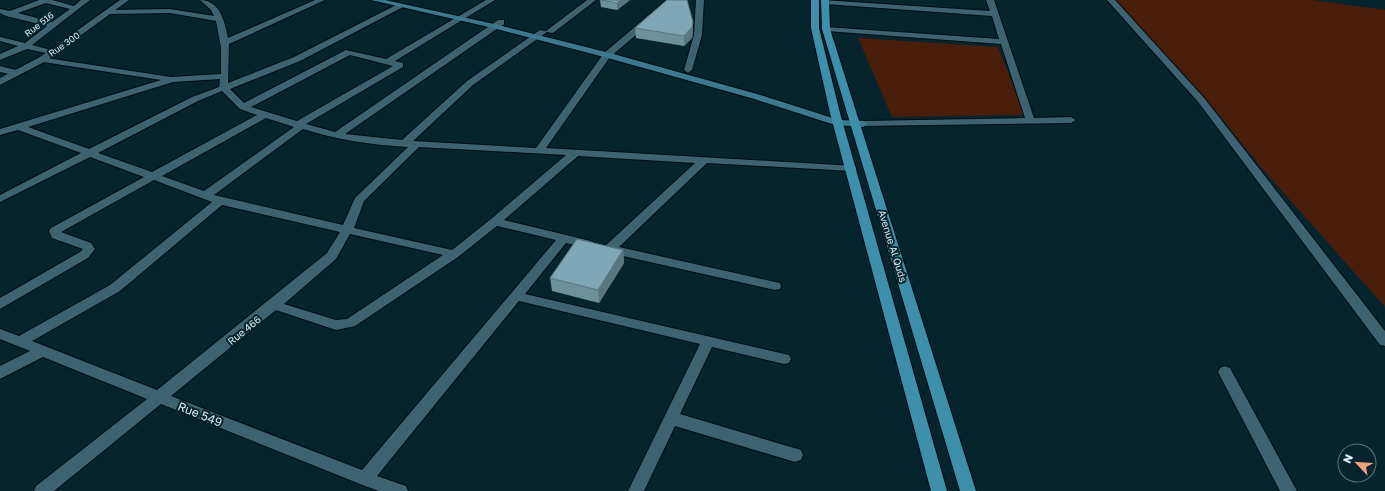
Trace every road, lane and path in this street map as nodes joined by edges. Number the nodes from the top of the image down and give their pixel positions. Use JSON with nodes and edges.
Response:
{"nodes":[{"id":1,"x":45,"y":0,"type":"edge"},
{"id":2,"x":86,"y":0,"type":"edge"},
{"id":3,"x":125,"y":0,"type":"edge"},
{"id":4,"x":204,"y":0,"type":"edge"},
{"id":5,"x":322,"y":0,"type":"edge"},
{"id":6,"x":375,"y":0,"type":"edge"},
{"id":7,"x":491,"y":0,"type":"edge"},
{"id":8,"x":592,"y":0,"type":"edge"},
{"id":9,"x":673,"y":0,"type":"edge"},
{"id":10,"x":700,"y":0,"type":"edge"},
{"id":11,"x":815,"y":0,"type":"edge"},
{"id":12,"x":990,"y":0,"type":"edge"},
{"id":13,"x":1111,"y":0,"type":"edge"},
{"id":14,"x":825,"y":1,"type":"edge"},
{"id":15,"x":401,"y":3,"type":"edge"},
{"id":16,"x":76,"y":8,"type":"junction"},
{"id":17,"x":0,"y":11,"type":"edge"},
{"id":18,"x":110,"y":12,"type":"junction"},
{"id":19,"x":10,"y":14,"type":"junction"},
{"id":20,"x":995,"y":14,"type":"junction"},
{"id":21,"x":0,"y":17,"type":"edge"},
{"id":22,"x":464,"y":17,"type":"junction"},
{"id":23,"x":218,"y":19,"type":"junction"},
{"id":24,"x":497,"y":24,"type":"junction"},
{"id":25,"x":54,"y":25,"type":"junction"},
{"id":26,"x":826,"y":28,"type":"junction"},
{"id":27,"x":543,"y":33,"type":"junction"},
{"id":28,"x":0,"y":40,"type":"edge"},
{"id":29,"x":1004,"y":42,"type":"junction"},
{"id":30,"x":224,"y":43,"type":"junction"},
{"id":31,"x":26,"y":46,"type":"junction"},
{"id":32,"x":609,"y":52,"type":"junction"},
{"id":33,"x":52,"y":53,"type":"junction"},
{"id":34,"x":0,"y":56,"type":"edge"},
{"id":35,"x":42,"y":59,"type":"junction"},
{"id":36,"x":387,"y":62,"type":"junction"},
{"id":37,"x":0,"y":69,"type":"edge"},
{"id":38,"x":688,"y":70,"type":"junction"},
{"id":39,"x":17,"y":73,"type":"junction"},
{"id":40,"x":225,"y":76,"type":"junction"},
{"id":41,"x":172,"y":79,"type":"junction"},
{"id":42,"x":2,"y":82,"type":"edge"},
{"id":43,"x":223,"y":87,"type":"junction"},
{"id":44,"x":243,"y":107,"type":"junction"},
{"id":45,"x":265,"y":115,"type":"junction"},
{"id":46,"x":837,"y":118,"type":"junction"},
{"id":47,"x":1030,"y":120,"type":"junction"},
{"id":48,"x":1071,"y":120,"type":"dead end"},
{"id":49,"x":857,"y":122,"type":"junction"},
{"id":50,"x":17,"y":126,"type":"junction"},
{"id":51,"x":299,"y":126,"type":"junction"},
{"id":52,"x":0,"y":132,"type":"edge"},
{"id":53,"x":336,"y":136,"type":"junction"},
{"id":54,"x":411,"y":144,"type":"junction"},
{"id":55,"x":539,"y":151,"type":"junction"},
{"id":56,"x":88,"y":153,"type":"junction"},
{"id":57,"x":574,"y":153,"type":"junction"},
{"id":58,"x":704,"y":160,"type":"junction"},
{"id":59,"x":851,"y":168,"type":"junction"},
{"id":60,"x":152,"y":177,"type":"junction"},
{"id":61,"x":205,"y":196,"type":"junction"},
{"id":62,"x":0,"y":199,"type":"edge"},
{"id":63,"x":220,"y":201,"type":"junction"},
{"id":64,"x":495,"y":222,"type":"junction"},
{"id":65,"x":348,"y":230,"type":"junction"},
{"id":66,"x":564,"y":238,"type":"junction"},
{"id":67,"x":610,"y":250,"type":"junction"},
{"id":68,"x":454,"y":254,"type":"junction"},
{"id":69,"x":775,"y":286,"type":"dead end"},
{"id":70,"x":516,"y":296,"type":"junction"},
{"id":71,"x":0,"y":304,"type":"edge"},
{"id":72,"x":274,"y":305,"type":"junction"},
{"id":73,"x":0,"y":334,"type":"edge"},
{"id":74,"x":708,"y":341,"type":"junction"},
{"id":75,"x":1385,"y":341,"type":"edge"},
{"id":76,"x":19,"y":342,"type":"junction"},
{"id":77,"x":41,"y":352,"type":"junction"},
{"id":78,"x":784,"y":359,"type":"dead end"},
{"id":79,"x":1225,"y":372,"type":"dead end"},
{"id":80,"x":0,"y":373,"type":"edge"},
{"id":81,"x":159,"y":398,"type":"junction"},
{"id":82,"x":670,"y":418,"type":"junction"},
{"id":83,"x":794,"y":455,"type":"dead end"},
{"id":84,"x":365,"y":479,"type":"junction"},
{"id":85,"x":379,"y":488,"type":"edge"},
{"id":86,"x":42,"y":491,"type":"edge"},
{"id":87,"x":400,"y":491,"type":"edge"},
{"id":88,"x":636,"y":491,"type":"edge"},
{"id":89,"x":939,"y":491,"type":"edge"},
{"id":90,"x":968,"y":491,"type":"edge"},
{"id":91,"x":1289,"y":491,"type":"edge"}],
"edges":[{"from":1,"to":16,"type":"street"},
{"from":1,"to":19,"type":"street"},
{"from":2,"to":16,"type":"street","name":"Rue 516"},
{"from":3,"to":18,"type":"street","name":"Rue 300"},
{"from":4,"to":23,"type":"street"},
{"from":5,"to":30,"type":"street"},
{"from":6,"to":15,"type":"main road"},
{"from":7,"to":22,"type":"street"},
{"from":8,"to":27,"type":"street","name":"Rue 466"},
{"from":9,"to":32,"type":"street"},
{"from":10,"to":38,"type":"street"},
{"from":11,"to":46,"type":"main road","name":"Avenue Al Quds"},
{"from":12,"to":20,"type":"street"},
{"from":13,"to":75,"type":"street"},
{"from":14,"to":20,"type":"street"},
{"from":14,"to":26,"type":"main road","name":"Avenue Al Quds"},
{"from":15,"to":22,"type":"main road"},
{"from":15,"to":43,"type":"street"},
{"from":16,"to":25,"type":"street","name":"Rue 516"},
{"from":17,"to":19,"type":"street"},
{"from":18,"to":23,"type":"street"},
{"from":18,"to":33,"type":"street","name":"Rue 300"},
{"from":19,"to":21,"type":"street"},
{"from":19,"to":25,"type":"street"},
{"from":20,"to":29,"type":"street"},
{"from":22,"to":24,"type":"main road"},
{"from":22,"to":36,"type":"street"},
{"from":23,"to":30,"type":"street"},
{"from":24,"to":27,"type":"main road"},
{"from":24,"to":53,"type":"street"},
{"from":25,"to":31,"type":"street","name":"Rue 516"},
{"from":26,"to":29,"type":"street"},
{"from":26,"to":49,"type":"main road","name":"Avenue Al Quds"},
{"from":27,"to":32,"type":"main road"},
{"from":27,"to":54,"type":"street","name":"Rue 466"},
{"from":28,"to":31,"type":"street"},
{"from":29,"to":47,"type":"street"},
{"from":30,"to":40,"type":"street"},
{"from":31,"to":33,"type":"street"},
{"from":31,"to":34,"type":"street","name":"Rue 516"},
{"from":32,"to":38,"type":"main road"},
{"from":32,"to":46,"type":"main road"},
{"from":32,"to":55,"type":"street"},
{"from":33,"to":35,"type":"street","name":"Rue 300"},
{"from":35,"to":39,"type":"street","name":"Rue 300"},
{"from":35,"to":41,"type":"street"},
{"from":36,"to":44,"type":"street"},
{"from":36,"to":51,"type":"street"},
{"from":37,"to":39,"type":"street"},
{"from":38,"to":46,"type":"main road"},
{"from":39,"to":42,"type":"street","name":"Rue 300"},
{"from":40,"to":41,"type":"street"},
{"from":40,"to":43,"type":"street"},
{"from":41,"to":50,"type":"street"},
{"from":43,"to":44,"type":"street"},
{"from":43,"to":56,"type":"street"},
{"from":44,"to":45,"type":"street"},
{"from":45,"to":51,"type":"street"},
{"from":45,"to":60,"type":"street"},
{"from":46,"to":49,"type":"main road"},
{"from":46,"to":59,"type":"main road","name":"Avenue Al Quds"},
{"from":47,"to":48,"type":"street"},
{"from":47,"to":49,"type":"street"},
{"from":49,"to":90,"type":"main road","name":"Avenue Al Quds"},
{"from":50,"to":52,"type":"street"},
{"from":50,"to":56,"type":"street"},
{"from":51,"to":53,"type":"street"},
{"from":51,"to":61,"type":"street"},
{"from":53,"to":54,"type":"street"},
{"from":54,"to":55,"type":"street"},
{"from":54,"to":65,"type":"street","name":"Rue 466"},
{"from":55,"to":57,"type":"street"},
{"from":56,"to":60,"type":"street"},
{"from":56,"to":62,"type":"street"},
{"from":57,"to":58,"type":"street"},
{"from":57,"to":64,"type":"street"},
{"from":58,"to":59,"type":"street"},
{"from":58,"to":67,"type":"street"},
{"from":59,"to":89,"type":"main road","name":"Avenue Al Quds"},
{"from":60,"to":61,"type":"street"},
{"from":60,"to":71,"type":"street"},
{"from":61,"to":63,"type":"street"},
{"from":63,"to":65,"type":"street"},
{"from":63,"to":76,"type":"street"},
{"from":64,"to":66,"type":"street"},
{"from":64,"to":68,"type":"street"},
{"from":65,"to":68,"type":"street"},
{"from":65,"to":72,"type":"street","name":"Rue 466"},
{"from":66,"to":67,"type":"street"},
{"from":66,"to":70,"type":"street"},
{"from":67,"to":69,"type":"street"},
{"from":68,"to":72,"type":"street"},
{"from":70,"to":74,"type":"street"},
{"from":70,"to":84,"type":"street"},
{"from":72,"to":81,"type":"street","name":"Rue 466"},
{"from":73,"to":76,"type":"street","name":"Rue 549"},
{"from":74,"to":78,"type":"street"},
{"from":74,"to":82,"type":"street"},
{"from":76,"to":77,"type":"street","name":"Rue 549"},
{"from":77,"to":80,"type":"street"},
{"from":77,"to":81,"type":"street","name":"Rue 549"},
{"from":79,"to":91,"type":"street"},
{"from":81,"to":84,"type":"street","name":"Rue 549"},
{"from":81,"to":86,"type":"street","name":"Rue 466"},
{"from":82,"to":83,"type":"street"},
{"from":82,"to":88,"type":"street"},
{"from":84,"to":85,"type":"street","name":"Rue 549"},
{"from":85,"to":87,"type":"street","name":"Rue 549"}]}
